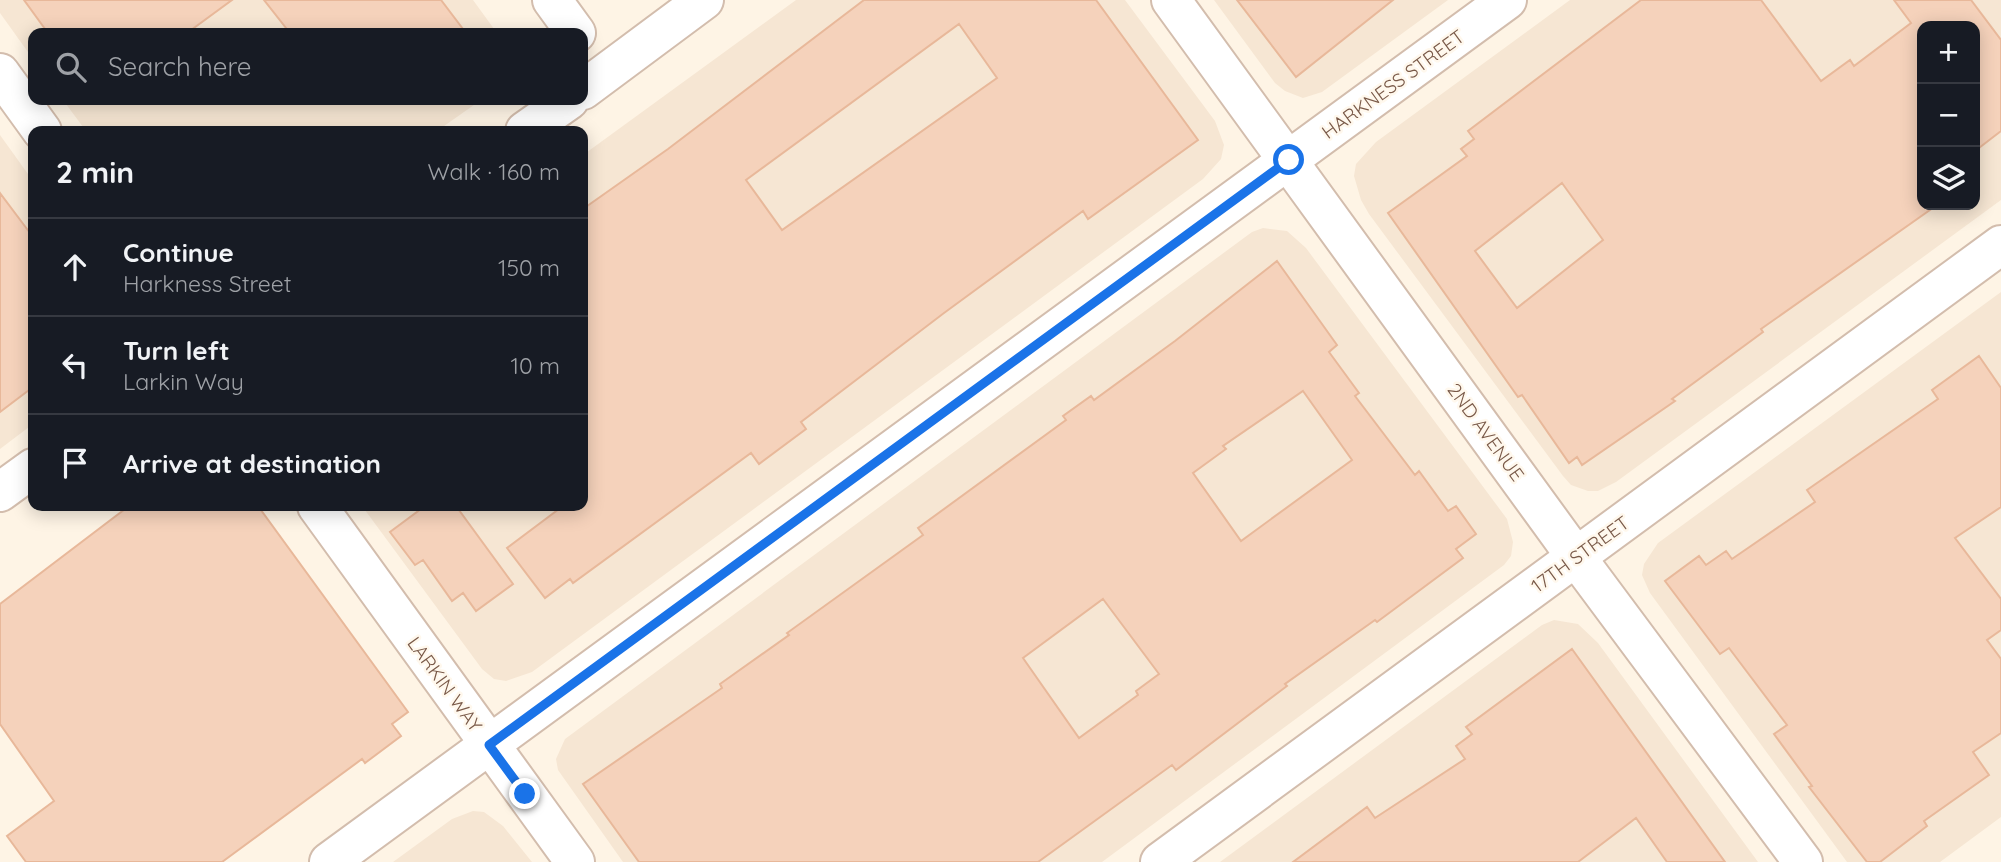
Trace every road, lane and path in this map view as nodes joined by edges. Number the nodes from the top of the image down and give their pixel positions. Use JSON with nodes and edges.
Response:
{"nodes":[{"id":1,"x":552,"y":0,"type":"edge"},
{"id":2,"x":704,"y":0,"type":"edge"},
{"id":3,"x":1171,"y":0,"type":"edge"},
{"id":4,"x":1507,"y":0,"type":"edge"},
{"id":5,"x":572,"y":28,"type":"edge"},
{"id":6,"x":588,"y":60,"type":"edge"},
{"id":7,"x":0,"y":73,"type":"edge"},
{"id":8,"x":594,"y":81,"type":"edge"},
{"id":9,"x":562,"y":105,"type":"edge"},
{"id":10,"x":38,"y":126,"type":"edge"},
{"id":11,"x":532,"y":126,"type":"edge"},
{"id":12,"x":1289,"y":160,"type":"junction"},
{"id":13,"x":2001,"y":245,"type":"edge"},
{"id":14,"x":28,"y":472,"type":"edge"},
{"id":15,"x":0,"y":492,"type":"edge"},
{"id":16,"x":321,"y":511,"type":"edge"},
{"id":17,"x":1576,"y":557,"type":"junction"},
{"id":18,"x":489,"y":745,"type":"junction"},
{"id":19,"x":329,"y":862,"type":"edge"},
{"id":20,"x":575,"y":862,"type":"edge"},
{"id":21,"x":1160,"y":862,"type":"edge"},
{"id":22,"x":1803,"y":862,"type":"edge"}],
"edges":[{"from":1,"to":5,"type":"street"},
{"from":2,"to":8,"type":"street"},
{"from":3,"to":12,"type":"street","name":"2ND AVENUE"},
{"from":4,"to":12,"type":"street","name":"HARKNESS STREET"},
{"from":6,"to":8,"type":"street"},
{"from":7,"to":10,"type":"street"},
{"from":9,"to":11,"type":"street"},
{"from":12,"to":17,"type":"street","name":"2ND AVENUE"},
{"from":12,"to":18,"type":"street","name":"HARKNESS STREET"},
{"from":13,"to":17,"type":"street","name":"17TH STREET"},
{"from":14,"to":15,"type":"street"},
{"from":16,"to":18,"type":"street","name":"LARKIN WAY"},
{"from":17,"to":21,"type":"street","name":"17TH STREET"},
{"from":17,"to":22,"type":"street","name":"2ND AVENUE"},
{"from":18,"to":19,"type":"street","name":"HARKNESS STREET"},
{"from":18,"to":20,"type":"street","name":"LARKIN WAY"}]}
